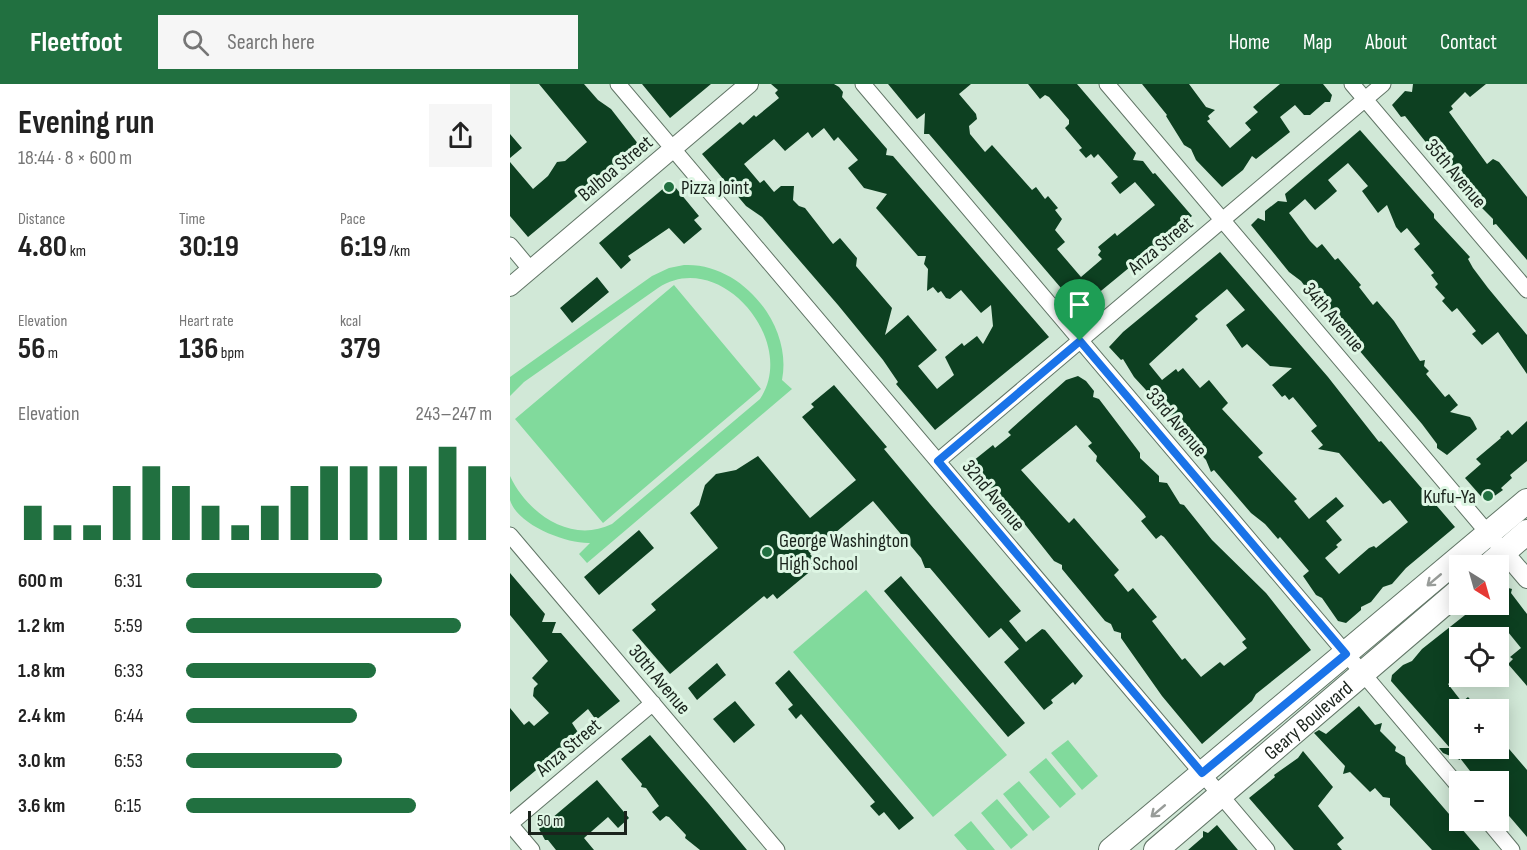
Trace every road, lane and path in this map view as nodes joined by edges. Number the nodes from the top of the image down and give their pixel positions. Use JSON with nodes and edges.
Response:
{"nodes":[{"id":1,"x":618,"y":84,"type":"edge"},
{"id":2,"x":749,"y":84,"type":"edge"},
{"id":3,"x":863,"y":84,"type":"edge"},
{"id":4,"x":1107,"y":84,"type":"edge"},
{"id":5,"x":1352,"y":84,"type":"edge"},
{"id":6,"x":1383,"y":84,"type":"edge"},
{"id":7,"x":1365,"y":99,"type":"junction"},
{"id":8,"x":673,"y":149,"type":"junction"},
{"id":9,"x":1223,"y":220,"type":"junction"},
{"id":10,"x":510,"y":245,"type":"edge"},
{"id":11,"x":530,"y":269,"type":"junction"},
{"id":12,"x":510,"y":287,"type":"edge"},
{"id":13,"x":1527,"y":290,"type":"edge"},
{"id":14,"x":1080,"y":341,"type":"junction"},
{"id":15,"x":938,"y":461,"type":"junction"},
{"id":16,"x":1527,"y":501,"type":"edge"},
{"id":17,"x":1527,"y":532,"type":"edge"},
{"id":18,"x":1489,"y":534,"type":"junction"},
{"id":19,"x":510,"y":535,"type":"edge"},
{"id":20,"x":1495,"y":555,"type":"edge"},
{"id":21,"x":1501,"y":555,"type":"edge"},
{"id":22,"x":1509,"y":567,"type":"edge"},
{"id":23,"x":1527,"y":579,"type":"edge"},
{"id":24,"x":1449,"y":599,"type":"edge"},
{"id":25,"x":1346,"y":654,"type":"junction"},
{"id":26,"x":1362,"y":673,"type":"junction"},
{"id":27,"x":653,"y":703,"type":"junction"},
{"id":28,"x":1202,"y":773,"type":"junction"},
{"id":29,"x":1449,"y":775,"type":"edge"},
{"id":30,"x":1221,"y":795,"type":"junction"},
{"id":31,"x":510,"y":824,"type":"edge"},
{"id":32,"x":1496,"y":831,"type":"edge"},
{"id":33,"x":532,"y":850,"type":"edge"},
{"id":34,"x":777,"y":850,"type":"edge"},
{"id":35,"x":1111,"y":850,"type":"edge"},
{"id":36,"x":1156,"y":850,"type":"edge"},
{"id":37,"x":1267,"y":850,"type":"edge"},
{"id":38,"x":1512,"y":850,"type":"edge"}],
"edges":[{"from":1,"to":8,"type":"street","name":"32nd Avenue"},
{"from":2,"to":8,"type":"street","name":"Balboa Street"},
{"from":3,"to":14,"type":"street","name":"33rd Avenue"},
{"from":4,"to":9,"type":"street","name":"34th Avenue"},
{"from":5,"to":7,"type":"street","name":"35th Avenue"},
{"from":6,"to":7,"type":"street","name":"Anza Street"},
{"from":7,"to":9,"type":"street","name":"Anza Street"},
{"from":7,"to":13,"type":"street","name":"35th Avenue"},
{"from":8,"to":11,"type":"street","name":"Balboa Street"},
{"from":8,"to":15,"type":"street","name":"32nd Avenue"},
{"from":9,"to":14,"type":"street","name":"Anza Street"},
{"from":9,"to":18,"type":"street","name":"34th Avenue"},
{"from":10,"to":11,"type":"street"},
{"from":11,"to":12,"type":"street","name":"Balboa Street"},
{"from":14,"to":15,"type":"street","name":"Anza Street"},
{"from":14,"to":25,"type":"street","name":"33rd Avenue"},
{"from":15,"to":28,"type":"street","name":"32nd Avenue"},
{"from":16,"to":18,"type":"main road","name":"Geary Boulevard"},
{"from":17,"to":21,"type":"main road"},
{"from":18,"to":20,"type":"street","name":"34th Avenue"},
{"from":18,"to":25,"type":"main road","name":"Geary Boulevard","one_way":true},
{"from":19,"to":27,"type":"street","name":"30th Avenue"},
{"from":22,"to":23,"type":"street","name":"34th Avenue"},
{"from":24,"to":26,"type":"main road","name":"Geary Boulevard"},
{"from":25,"to":26,"type":"street","name":"33rd Avenue"},
{"from":25,"to":28,"type":"main road","name":"Geary Boulevard"},
{"from":26,"to":29,"type":"street","name":"33rd Avenue"},
{"from":26,"to":30,"type":"main road","name":"Geary Boulevard"},
{"from":27,"to":31,"type":"street","name":"Anza Street"},
{"from":27,"to":34,"type":"street","name":"30th Avenue"},
{"from":28,"to":30,"type":"street","name":"32nd Avenue"},
{"from":28,"to":35,"type":"main road","name":"Geary Boulevard","one_way":true},
{"from":30,"to":36,"type":"main road","name":"Geary Boulevard"},
{"from":30,"to":37,"type":"street","name":"32nd Avenue"},
{"from":31,"to":33,"type":"street"},
{"from":32,"to":38,"type":"street"}]}
